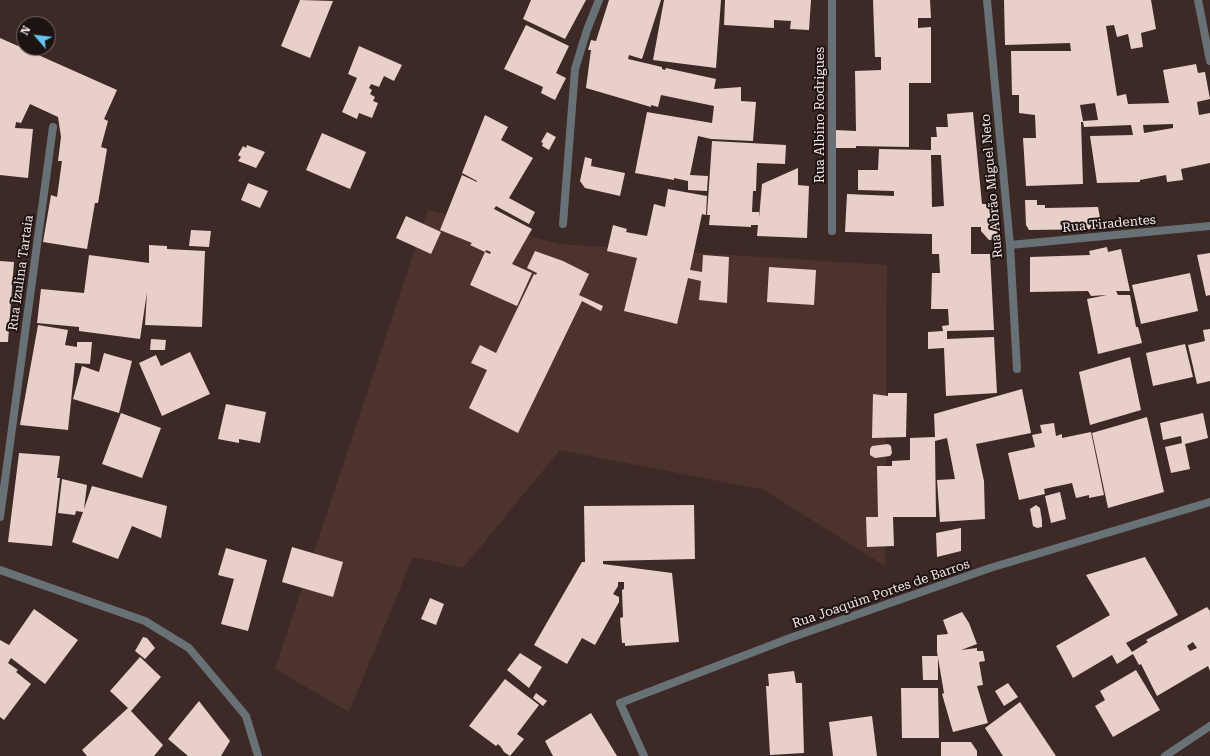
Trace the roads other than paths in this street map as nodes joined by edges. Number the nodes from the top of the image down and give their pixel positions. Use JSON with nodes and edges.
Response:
{"nodes":[{"id":1,"x":599,"y":0,"type":"edge"},
{"id":2,"x":832,"y":0,"type":"edge"},
{"id":3,"x":987,"y":0,"type":"edge"},
{"id":4,"x":1198,"y":0,"type":"edge"},
{"id":5,"x":1210,"y":61,"type":"edge"},
{"id":6,"x":53,"y":127,"type":"dead end"},
{"id":7,"x":563,"y":224,"type":"dead end"},
{"id":8,"x":1210,"y":226,"type":"edge"},
{"id":9,"x":832,"y":231,"type":"dead end"},
{"id":10,"x":1010,"y":245,"type":"junction"},
{"id":11,"x":1017,"y":369,"type":"dead end"},
{"id":12,"x":1210,"y":502,"type":"edge"},
{"id":13,"x":0,"y":517,"type":"edge"},
{"id":14,"x":0,"y":570,"type":"edge"},
{"id":15,"x":1210,"y":726,"type":"edge"},
{"id":16,"x":258,"y":756,"type":"edge"},
{"id":17,"x":644,"y":756,"type":"edge"},
{"id":18,"x":1165,"y":756,"type":"edge"}],
"edges":[{"from":1,"to":7,"type":"street"},
{"from":2,"to":9,"type":"street","name":"Rua Albino Rodrigues"},
{"from":3,"to":10,"type":"street","name":"Rua Abrão Miguel Neto"},
{"from":4,"to":5,"type":"street"},
{"from":6,"to":13,"type":"street","name":"Rua Izulina Tartaia"},
{"from":8,"to":10,"type":"street","name":"Rua Tiradentes"},
{"from":10,"to":11,"type":"street","name":"Rua Abrão Miguel Neto"},
{"from":12,"to":17,"type":"street","name":"Rua Joaquim Portes de Barros"},
{"from":14,"to":16,"type":"street"},
{"from":15,"to":18,"type":"street"}]}
